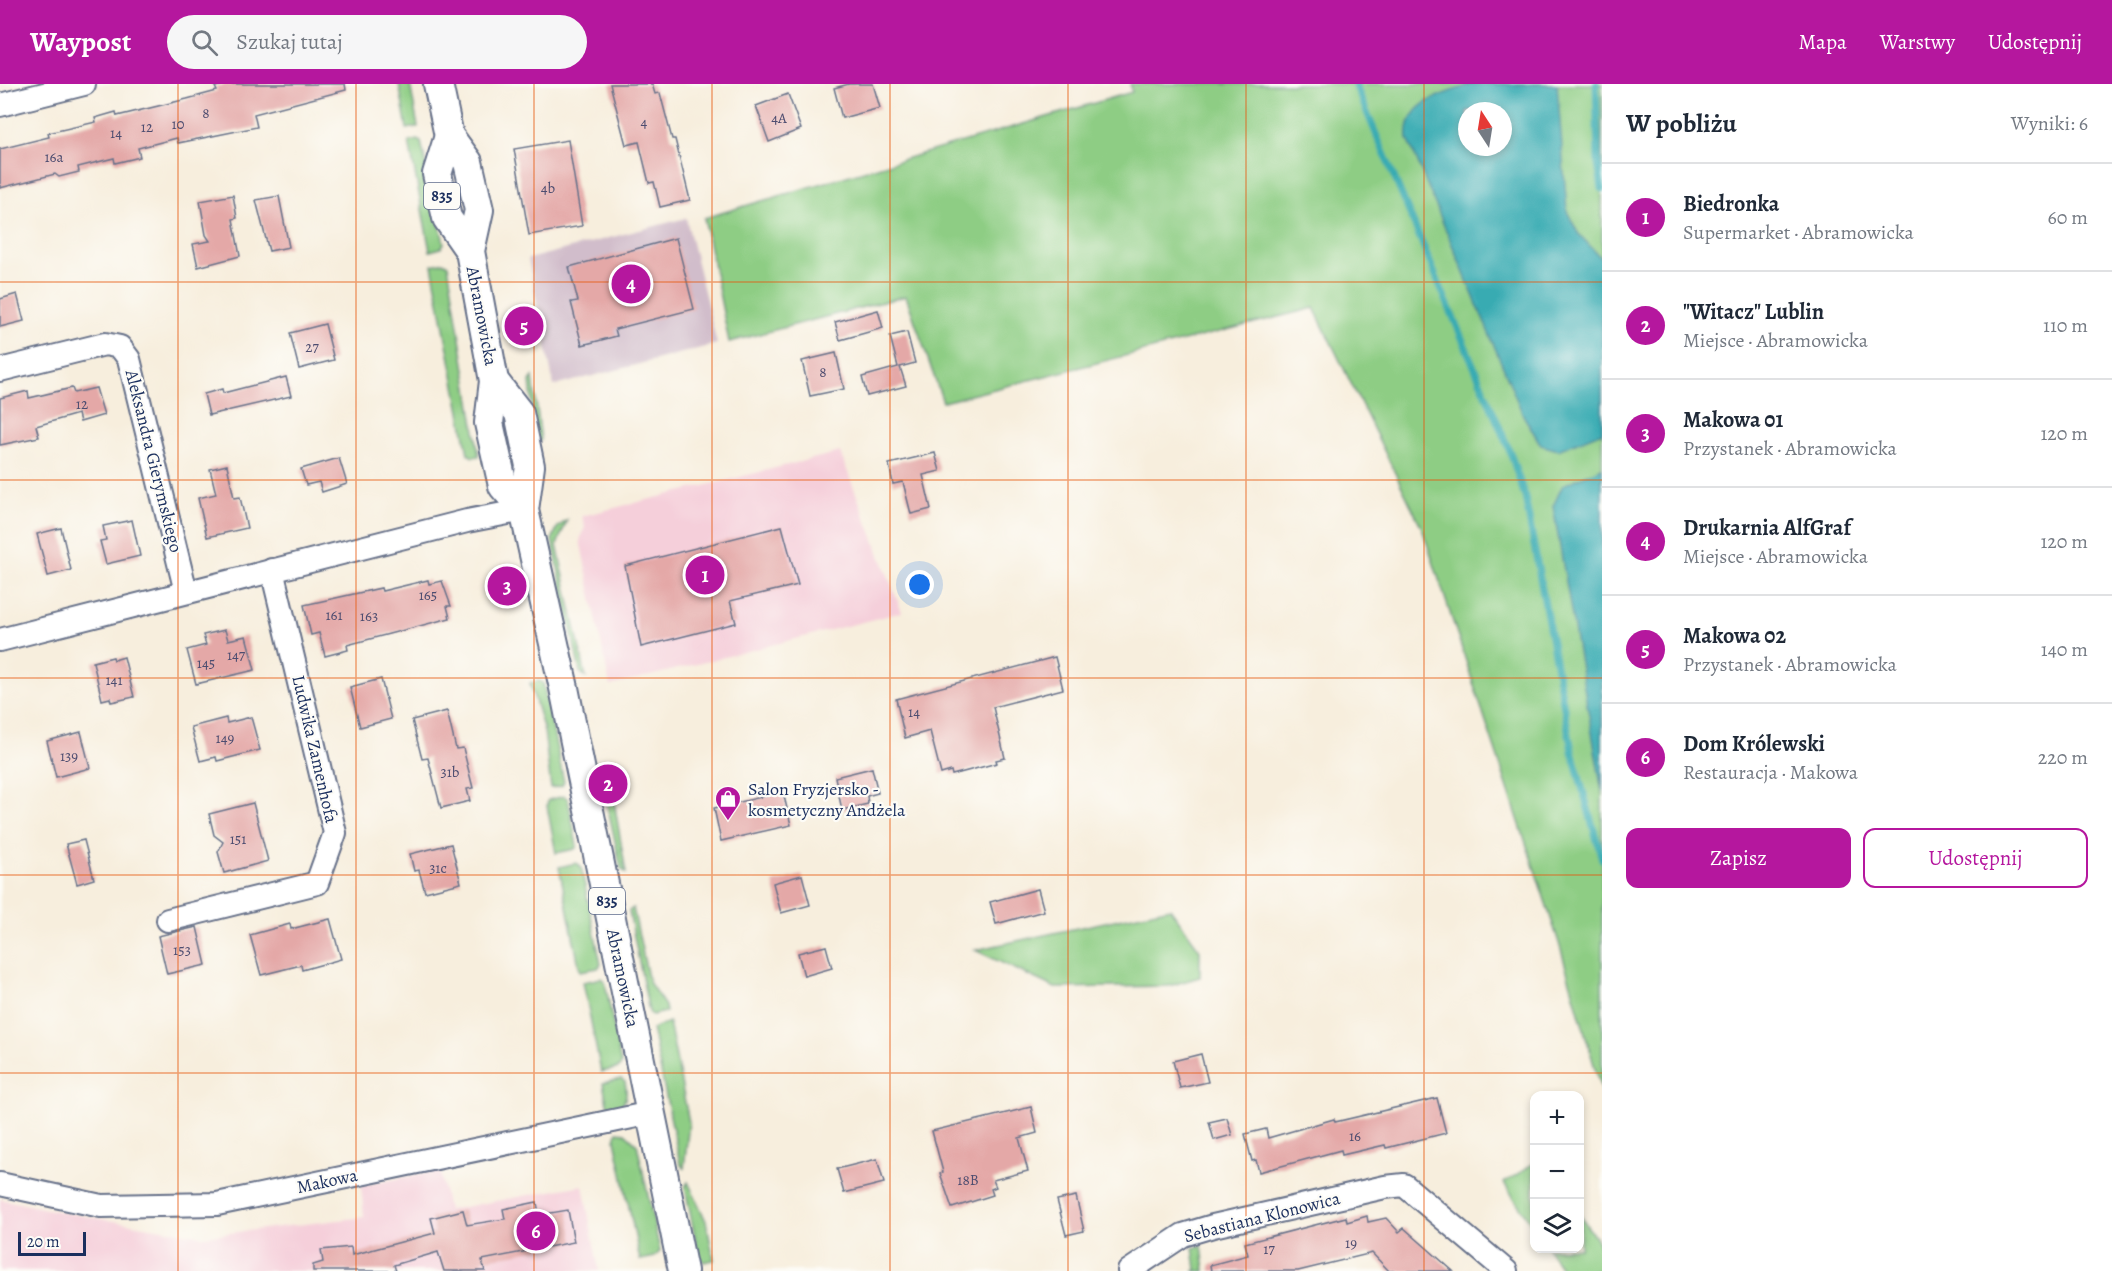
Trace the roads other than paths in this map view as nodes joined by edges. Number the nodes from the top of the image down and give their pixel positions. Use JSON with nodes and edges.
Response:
{"nodes":[{"id":1,"x":84,"y":84,"type":"edge"},
{"id":2,"x":438,"y":84,"type":"edge"},
{"id":3,"x":50,"y":88,"type":"edge"},
{"id":4,"x":0,"y":105,"type":"edge"},
{"id":5,"x":0,"y":370,"type":"edge"},
{"id":6,"x":524,"y":510,"type":"junction"},
{"id":7,"x":272,"y":570,"type":"junction"},
{"id":8,"x":186,"y":592,"type":"junction"},
{"id":9,"x":0,"y":640,"type":"edge"},
{"id":10,"x":168,"y":920,"type":"dead end"},
{"id":11,"x":651,"y":1113,"type":"junction"},
{"id":12,"x":0,"y":1184,"type":"edge"},
{"id":13,"x":683,"y":1271,"type":"edge"},
{"id":14,"x":1129,"y":1271,"type":"edge"},
{"id":15,"x":1506,"y":1271,"type":"edge"}],
"edges":[{"from":1,"to":3,"type":"street"},
{"from":2,"to":6,"type":"main road","name":"Abramowicka","number":"835"},
{"from":3,"to":4,"type":"street"},
{"from":5,"to":8,"type":"street","name":"Aleksandra Gierymskiego"},
{"from":6,"to":7,"type":"street"},
{"from":6,"to":11,"type":"main road","name":"Abramowicka","number":"835"},
{"from":7,"to":8,"type":"street"},
{"from":7,"to":10,"type":"street","name":"Ludwika Zamenhofa"},
{"from":8,"to":9,"type":"street"},
{"from":11,"to":12,"type":"street","name":"Makowa"},
{"from":11,"to":13,"type":"main road","name":"Abramowicka","number":"835"},
{"from":14,"to":15,"type":"street","name":"Sebastiana Klonowica"}]}
